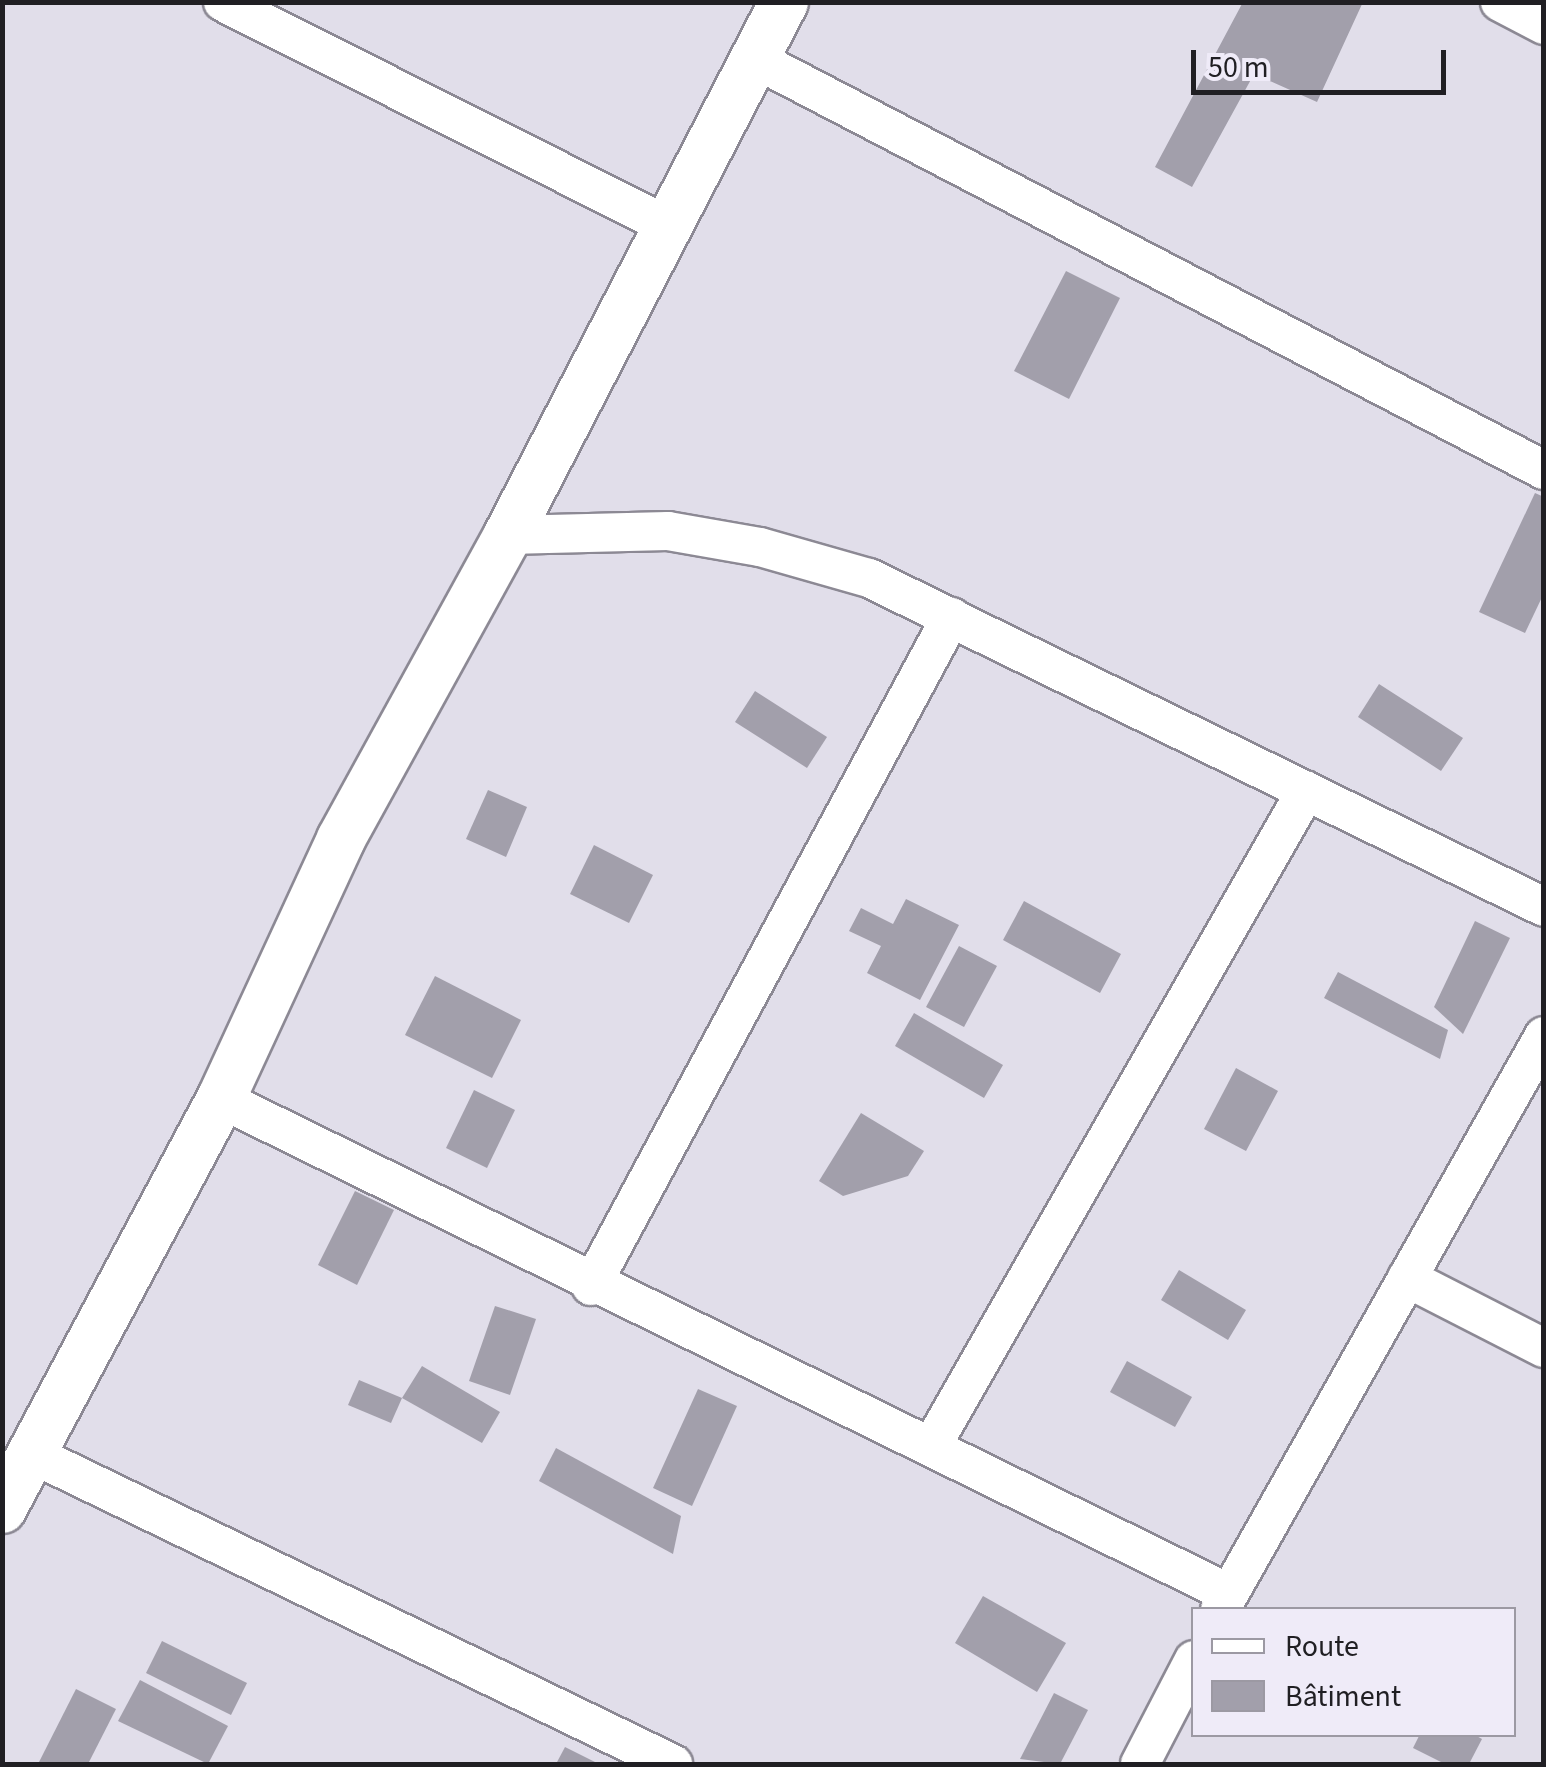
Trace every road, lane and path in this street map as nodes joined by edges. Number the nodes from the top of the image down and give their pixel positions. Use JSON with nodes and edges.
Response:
{"nodes":[{"id":1,"x":223,"y":2,"type":"edge"},
{"id":2,"x":784,"y":2,"type":"edge"},
{"id":3,"x":1500,"y":2,"type":"edge"},
{"id":4,"x":1544,"y":25,"type":"edge"},
{"id":5,"x":755,"y":58,"type":"junction"},
{"id":6,"x":668,"y":226,"type":"junction"},
{"id":7,"x":1544,"y":470,"type":"edge"},
{"id":8,"x":508,"y":535,"type":"junction"},
{"id":9,"x":952,"y":617,"type":"junction"},
{"id":10,"x":1306,"y":792,"type":"junction"},
{"id":11,"x":1544,"y":907,"type":"edge"},
{"id":12,"x":1544,"y":1036,"type":"edge"},
{"id":13,"x":221,"y":1098,"type":"junction"},
{"id":14,"x":1406,"y":1278,"type":"junction"},
{"id":15,"x":592,"y":1286,"type":"junction"},
{"id":16,"x":1544,"y":1348,"type":"edge"},
{"id":17,"x":931,"y":1447,"type":"junction"},
{"id":18,"x":34,"y":1455,"type":"junction"},
{"id":19,"x":2,"y":1508,"type":"edge"},
{"id":20,"x":1224,"y":1601,"type":"edge"},
{"id":21,"x":1191,"y":1666,"type":"edge"},
{"id":22,"x":673,"y":1764,"type":"edge"},
{"id":23,"x":1140,"y":1764,"type":"edge"}],
"edges":[{"from":1,"to":6,"type":"street"},
{"from":2,"to":5,"type":"main road"},
{"from":3,"to":4,"type":"street"},
{"from":5,"to":6,"type":"main road"},
{"from":5,"to":7,"type":"street"},
{"from":6,"to":8,"type":"main road"},
{"from":8,"to":9,"type":"street"},
{"from":8,"to":13,"type":"main road"},
{"from":9,"to":10,"type":"street"},
{"from":9,"to":15,"type":"street"},
{"from":10,"to":11,"type":"street"},
{"from":10,"to":17,"type":"street"},
{"from":12,"to":14,"type":"street"},
{"from":13,"to":15,"type":"street"},
{"from":13,"to":18,"type":"main road"},
{"from":14,"to":16,"type":"street"},
{"from":14,"to":20,"type":"street"},
{"from":15,"to":17,"type":"street"},
{"from":17,"to":20,"type":"street"},
{"from":18,"to":19,"type":"main road"},
{"from":18,"to":22,"type":"street"},
{"from":21,"to":23,"type":"street"}]}
